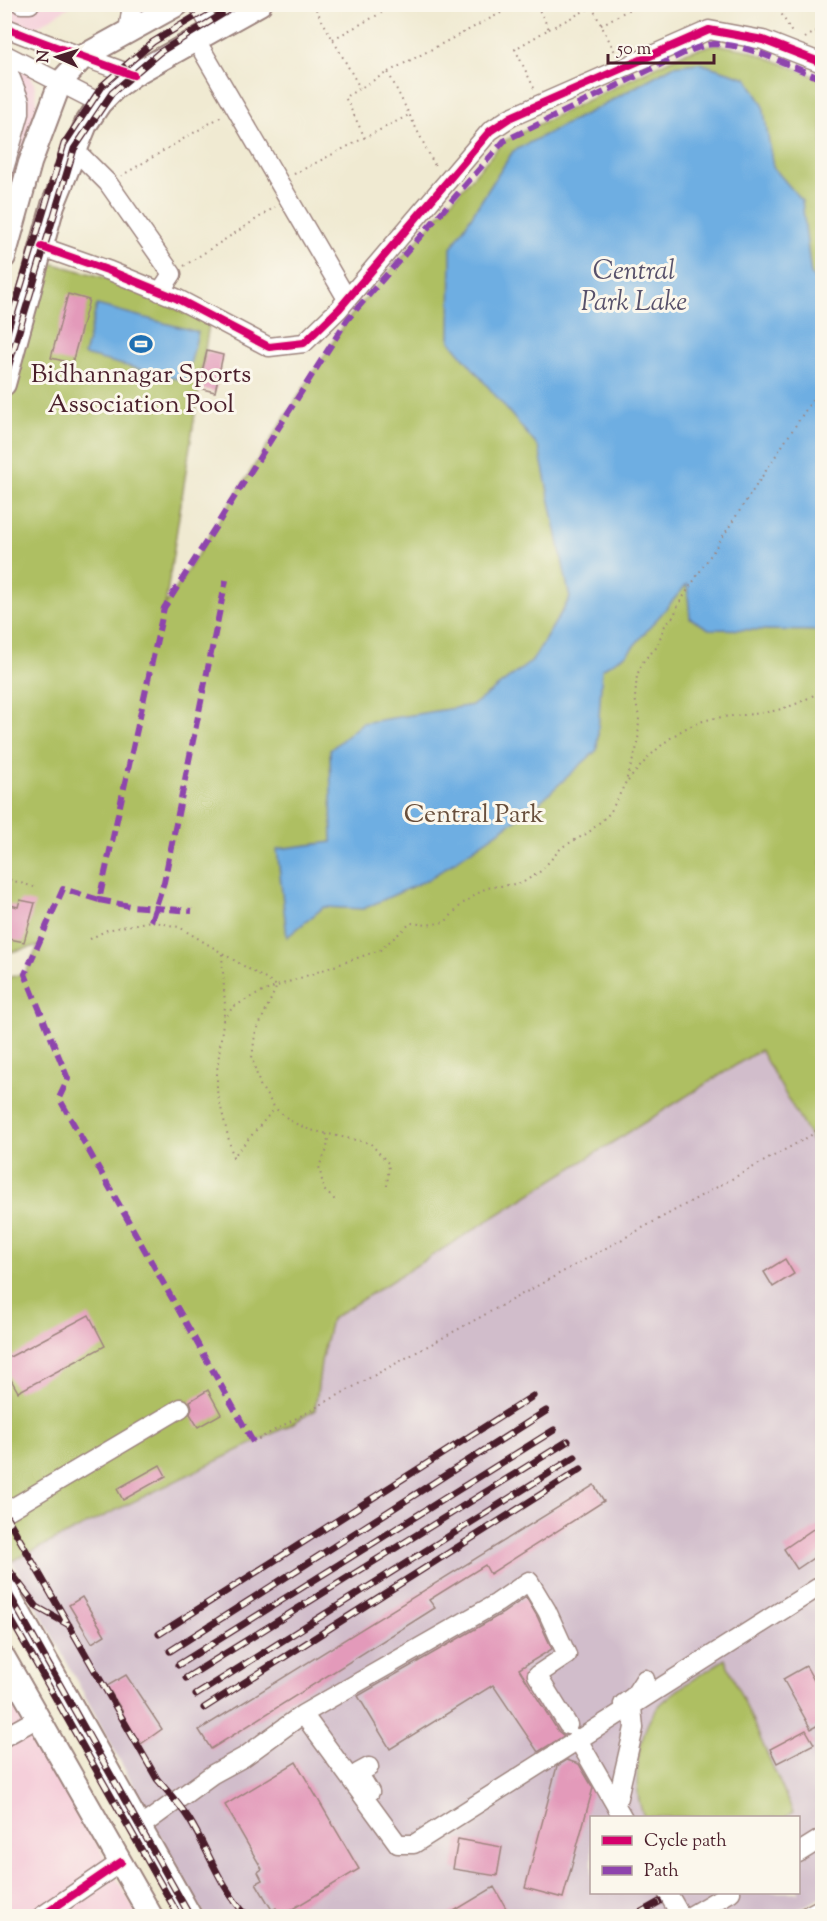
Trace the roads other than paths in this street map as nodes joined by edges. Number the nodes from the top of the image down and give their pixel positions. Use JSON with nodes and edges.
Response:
{"nodes":[{"id":1,"x":21,"y":4,"type":"edge"},
{"id":2,"x":30,"y":4,"type":"edge"},
{"id":3,"x":132,"y":4,"type":"edge"},
{"id":4,"x":178,"y":4,"type":"edge"},
{"id":5,"x":198,"y":4,"type":"edge"},
{"id":6,"x":260,"y":4,"type":"edge"},
{"id":7,"x":4,"y":27,"type":"edge"},
{"id":8,"x":128,"y":32,"type":"junction"},
{"id":9,"x":205,"y":35,"type":"junction"},
{"id":10,"x":4,"y":54,"type":"edge"},
{"id":11,"x":84,"y":56,"type":"junction"},
{"id":12,"x":4,"y":61,"type":"edge"},
{"id":13,"x":822,"y":63,"type":"edge"},
{"id":14,"x":133,"y":75,"type":"junction"},
{"id":15,"x":60,"y":83,"type":"junction"},
{"id":16,"x":100,"y":103,"type":"junction"},
{"id":17,"x":75,"y":150,"type":"junction"},
{"id":18,"x":4,"y":169,"type":"edge"},
{"id":19,"x":42,"y":247,"type":"junction"},
{"id":20,"x":4,"y":257,"type":"edge"},
{"id":21,"x":160,"y":292,"type":"junction"},
{"id":22,"x":347,"y":299,"type":"junction"},
{"id":23,"x":4,"y":384,"type":"edge"},
{"id":24,"x":181,"y":1408,"type":"dead end"},
{"id":25,"x":4,"y":1513,"type":"edge"},
{"id":26,"x":822,"y":1585,"type":"edge"},
{"id":27,"x":4,"y":1586,"type":"edge"},
{"id":28,"x":4,"y":1658,"type":"edge"},
{"id":29,"x":645,"y":1679,"type":"dead end"},
{"id":30,"x":632,"y":1707,"type":"junction"},
{"id":31,"x":303,"y":1714,"type":"junction"},
{"id":32,"x":38,"y":1718,"type":"junction"},
{"id":33,"x":574,"y":1734,"type":"junction"},
{"id":34,"x":4,"y":1737,"type":"edge"},
{"id":35,"x":369,"y":1767,"type":"dead end"},
{"id":36,"x":620,"y":1812,"type":"edge"},
{"id":37,"x":140,"y":1827,"type":"junction"},
{"id":38,"x":822,"y":1838,"type":"edge"},
{"id":39,"x":800,"y":1851,"type":"edge"},
{"id":40,"x":121,"y":1862,"type":"junction"},
{"id":41,"x":668,"y":1894,"type":"edge"},
{"id":42,"x":729,"y":1894,"type":"edge"},
{"id":43,"x":822,"y":1908,"type":"edge"},
{"id":44,"x":42,"y":1917,"type":"edge"},
{"id":45,"x":152,"y":1917,"type":"edge"},
{"id":46,"x":190,"y":1917,"type":"edge"},
{"id":47,"x":681,"y":1917,"type":"edge"},
{"id":48,"x":690,"y":1917,"type":"edge"},
{"id":49,"x":807,"y":1917,"type":"edge"}],
"edges":[{"from":1,"to":2,"type":"street"},
{"from":3,"to":8,"type":"street"},
{"from":4,"to":8,"type":"main road"},
{"from":5,"to":9,"type":"street"},
{"from":6,"to":9,"type":"main road"},
{"from":7,"to":11,"type":"street"},
{"from":8,"to":11,"type":"main road"},
{"from":9,"to":14,"type":"main road"},
{"from":9,"to":22,"type":"street"},
{"from":10,"to":15,"type":"street"},
{"from":11,"to":14,"type":"street"},
{"from":11,"to":15,"type":"main road"},
{"from":12,"to":18,"type":"street"},
{"from":13,"to":22,"type":"street"},
{"from":14,"to":16,"type":"main road"},
{"from":15,"to":16,"type":"street"},
{"from":15,"to":20,"type":"main road"},
{"from":16,"to":17,"type":"main road"},
{"from":17,"to":19,"type":"main road"},
{"from":17,"to":21,"type":"street"},
{"from":19,"to":21,"type":"street"},
{"from":19,"to":23,"type":"main road"},
{"from":21,"to":22,"type":"street"},
{"from":24,"to":25,"type":"street"},
{"from":26,"to":30,"type":"street"},
{"from":27,"to":37,"type":"main road"},
{"from":28,"to":32,"type":"main road"},
{"from":29,"to":35,"type":"street"},
{"from":30,"to":33,"type":"street"},
{"from":30,"to":36,"type":"street"},
{"from":31,"to":33,"type":"street"},
{"from":31,"to":33,"type":"street"},
{"from":31,"to":37,"type":"street"},
{"from":32,"to":34,"type":"street"},
{"from":32,"to":40,"type":"main road"},
{"from":33,"to":36,"type":"street"},
{"from":37,"to":46,"type":"main road"},
{"from":38,"to":39,"type":"street"},
{"from":40,"to":44,"type":"street"},
{"from":40,"to":45,"type":"main road"},
{"from":41,"to":47,"type":"street"},
{"from":42,"to":48,"type":"street"},
{"from":43,"to":49,"type":"street"}]}
